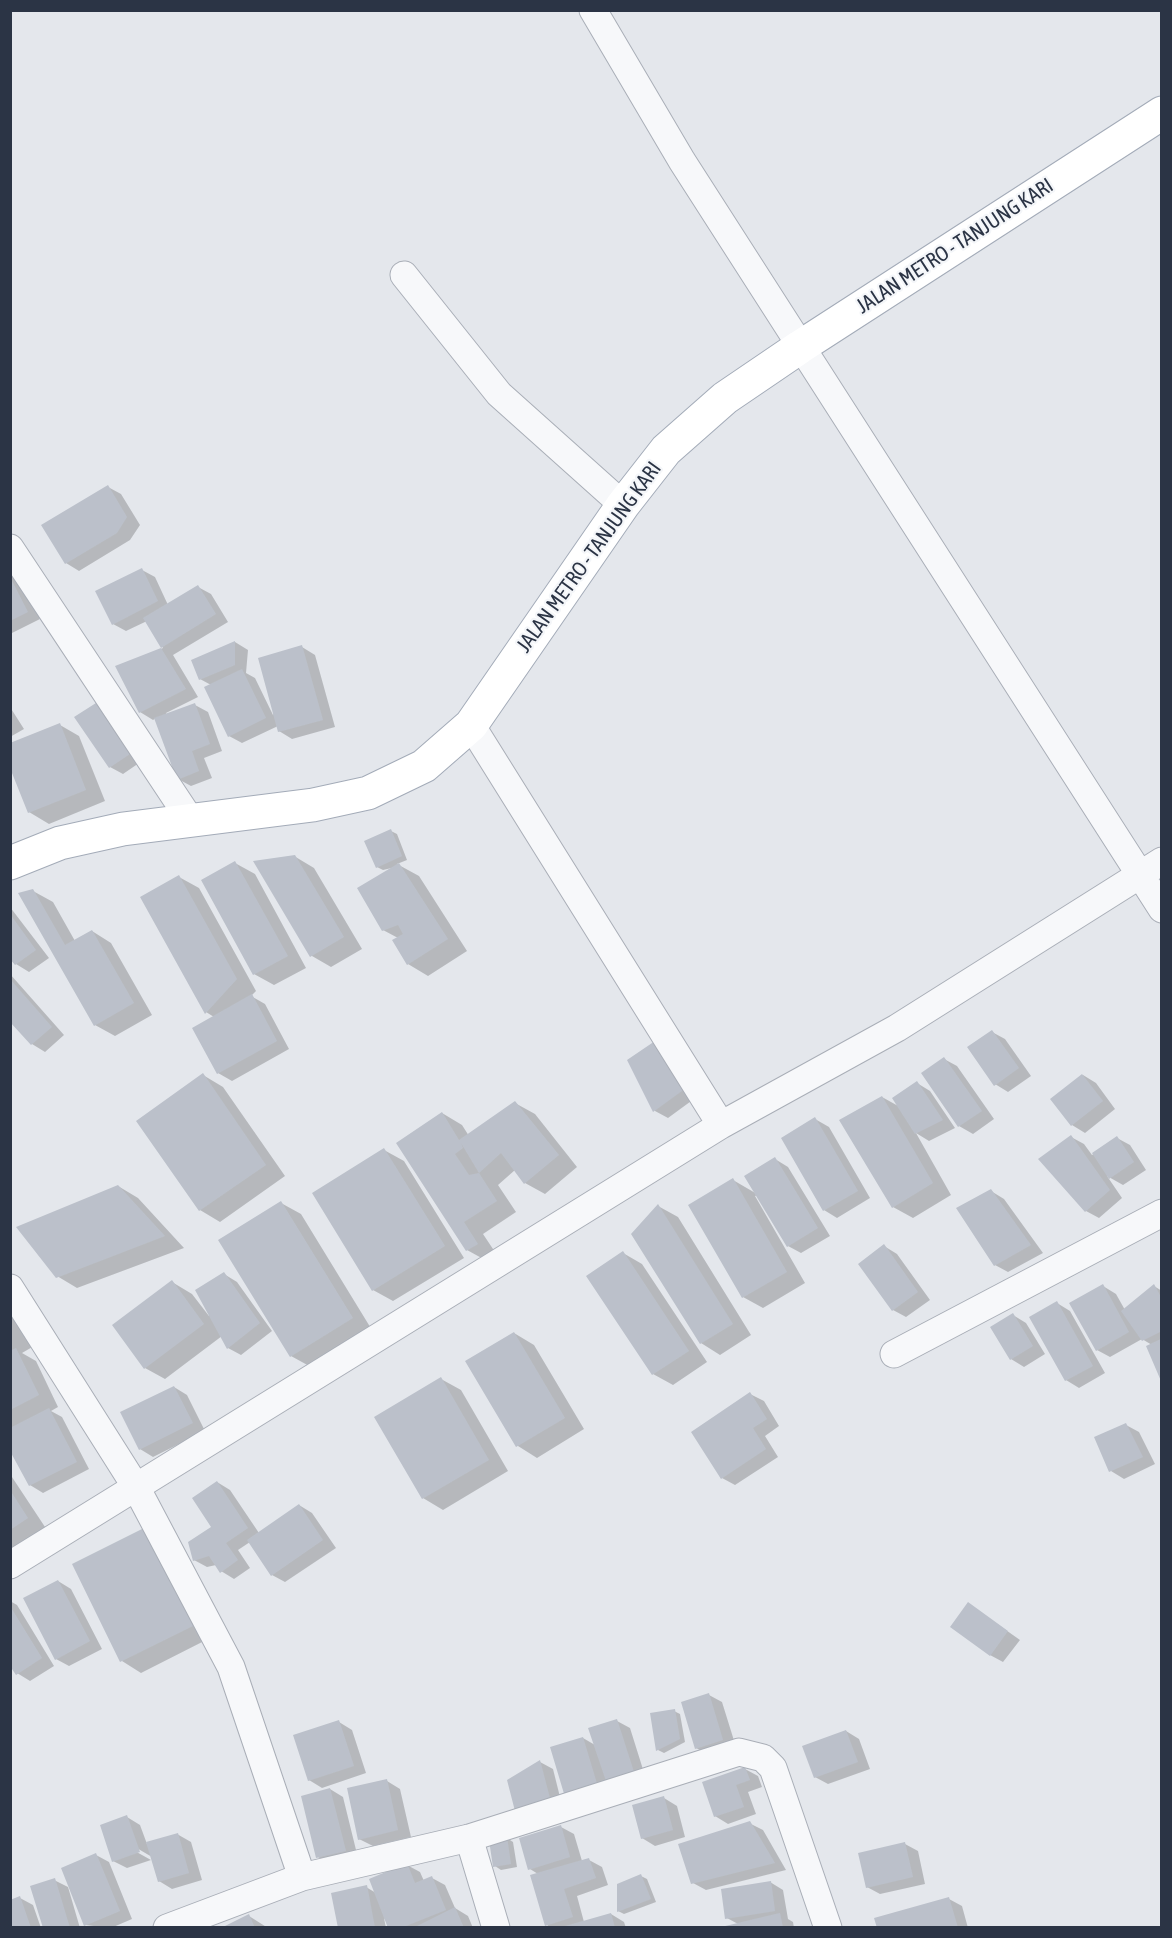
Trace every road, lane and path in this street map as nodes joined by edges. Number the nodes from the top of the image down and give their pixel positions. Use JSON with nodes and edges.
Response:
{"nodes":[{"id":1,"x":593,"y":10,"type":"edge"},
{"id":2,"x":1161,"y":113,"type":"edge"},
{"id":3,"x":404,"y":275,"type":"dead end"},
{"id":4,"x":800,"y":347,"type":"junction"},
{"id":5,"x":623,"y":505,"type":"junction"},
{"id":6,"x":10,"y":548,"type":"edge"},
{"id":7,"x":471,"y":725,"type":"junction"},
{"id":8,"x":191,"y":821,"type":"junction"},
{"id":9,"x":1161,"y":861,"type":"edge"},
{"id":10,"x":10,"y":864,"type":"edge"},
{"id":11,"x":1138,"y":875,"type":"junction"},
{"id":12,"x":1161,"y":909,"type":"edge"},
{"id":13,"x":721,"y":1125,"type":"junction"},
{"id":14,"x":1161,"y":1213,"type":"edge"},
{"id":15,"x":10,"y":1288,"type":"edge"},
{"id":16,"x":894,"y":1354,"type":"dead end"},
{"id":17,"x":136,"y":1487,"type":"junction"},
{"id":18,"x":10,"y":1565,"type":"edge"},
{"id":19,"x":469,"y":1838,"type":"junction"},
{"id":20,"x":302,"y":1877,"type":"junction"},
{"id":21,"x":166,"y":1928,"type":"edge"},
{"id":22,"x":496,"y":1928,"type":"edge"},
{"id":23,"x":828,"y":1928,"type":"edge"}],
"edges":[{"from":1,"to":4,"type":"street"},
{"from":2,"to":4,"type":"main road","name":"JALAN METRO - TANJUNG KARI"},
{"from":3,"to":5,"type":"street"},
{"from":4,"to":5,"type":"main road","name":"JALAN METRO - TANJUNG KARI"},
{"from":4,"to":11,"type":"street"},
{"from":5,"to":7,"type":"main road","name":"JALAN METRO - TANJUNG KARI"},
{"from":6,"to":8,"type":"street"},
{"from":7,"to":8,"type":"main road","name":"JALAN METRO - TANJUNG KARI"},
{"from":7,"to":13,"type":"street"},
{"from":8,"to":10,"type":"main road","name":"JALAN METRO - TANJUNG KARI"},
{"from":9,"to":11,"type":"street"},
{"from":11,"to":12,"type":"street"},
{"from":11,"to":13,"type":"street"},
{"from":13,"to":17,"type":"street"},
{"from":14,"to":16,"type":"street"},
{"from":15,"to":17,"type":"street"},
{"from":17,"to":18,"type":"street"},
{"from":17,"to":20,"type":"street"},
{"from":19,"to":20,"type":"street"},
{"from":19,"to":22,"type":"street"},
{"from":19,"to":23,"type":"street"},
{"from":20,"to":21,"type":"street"}]}
